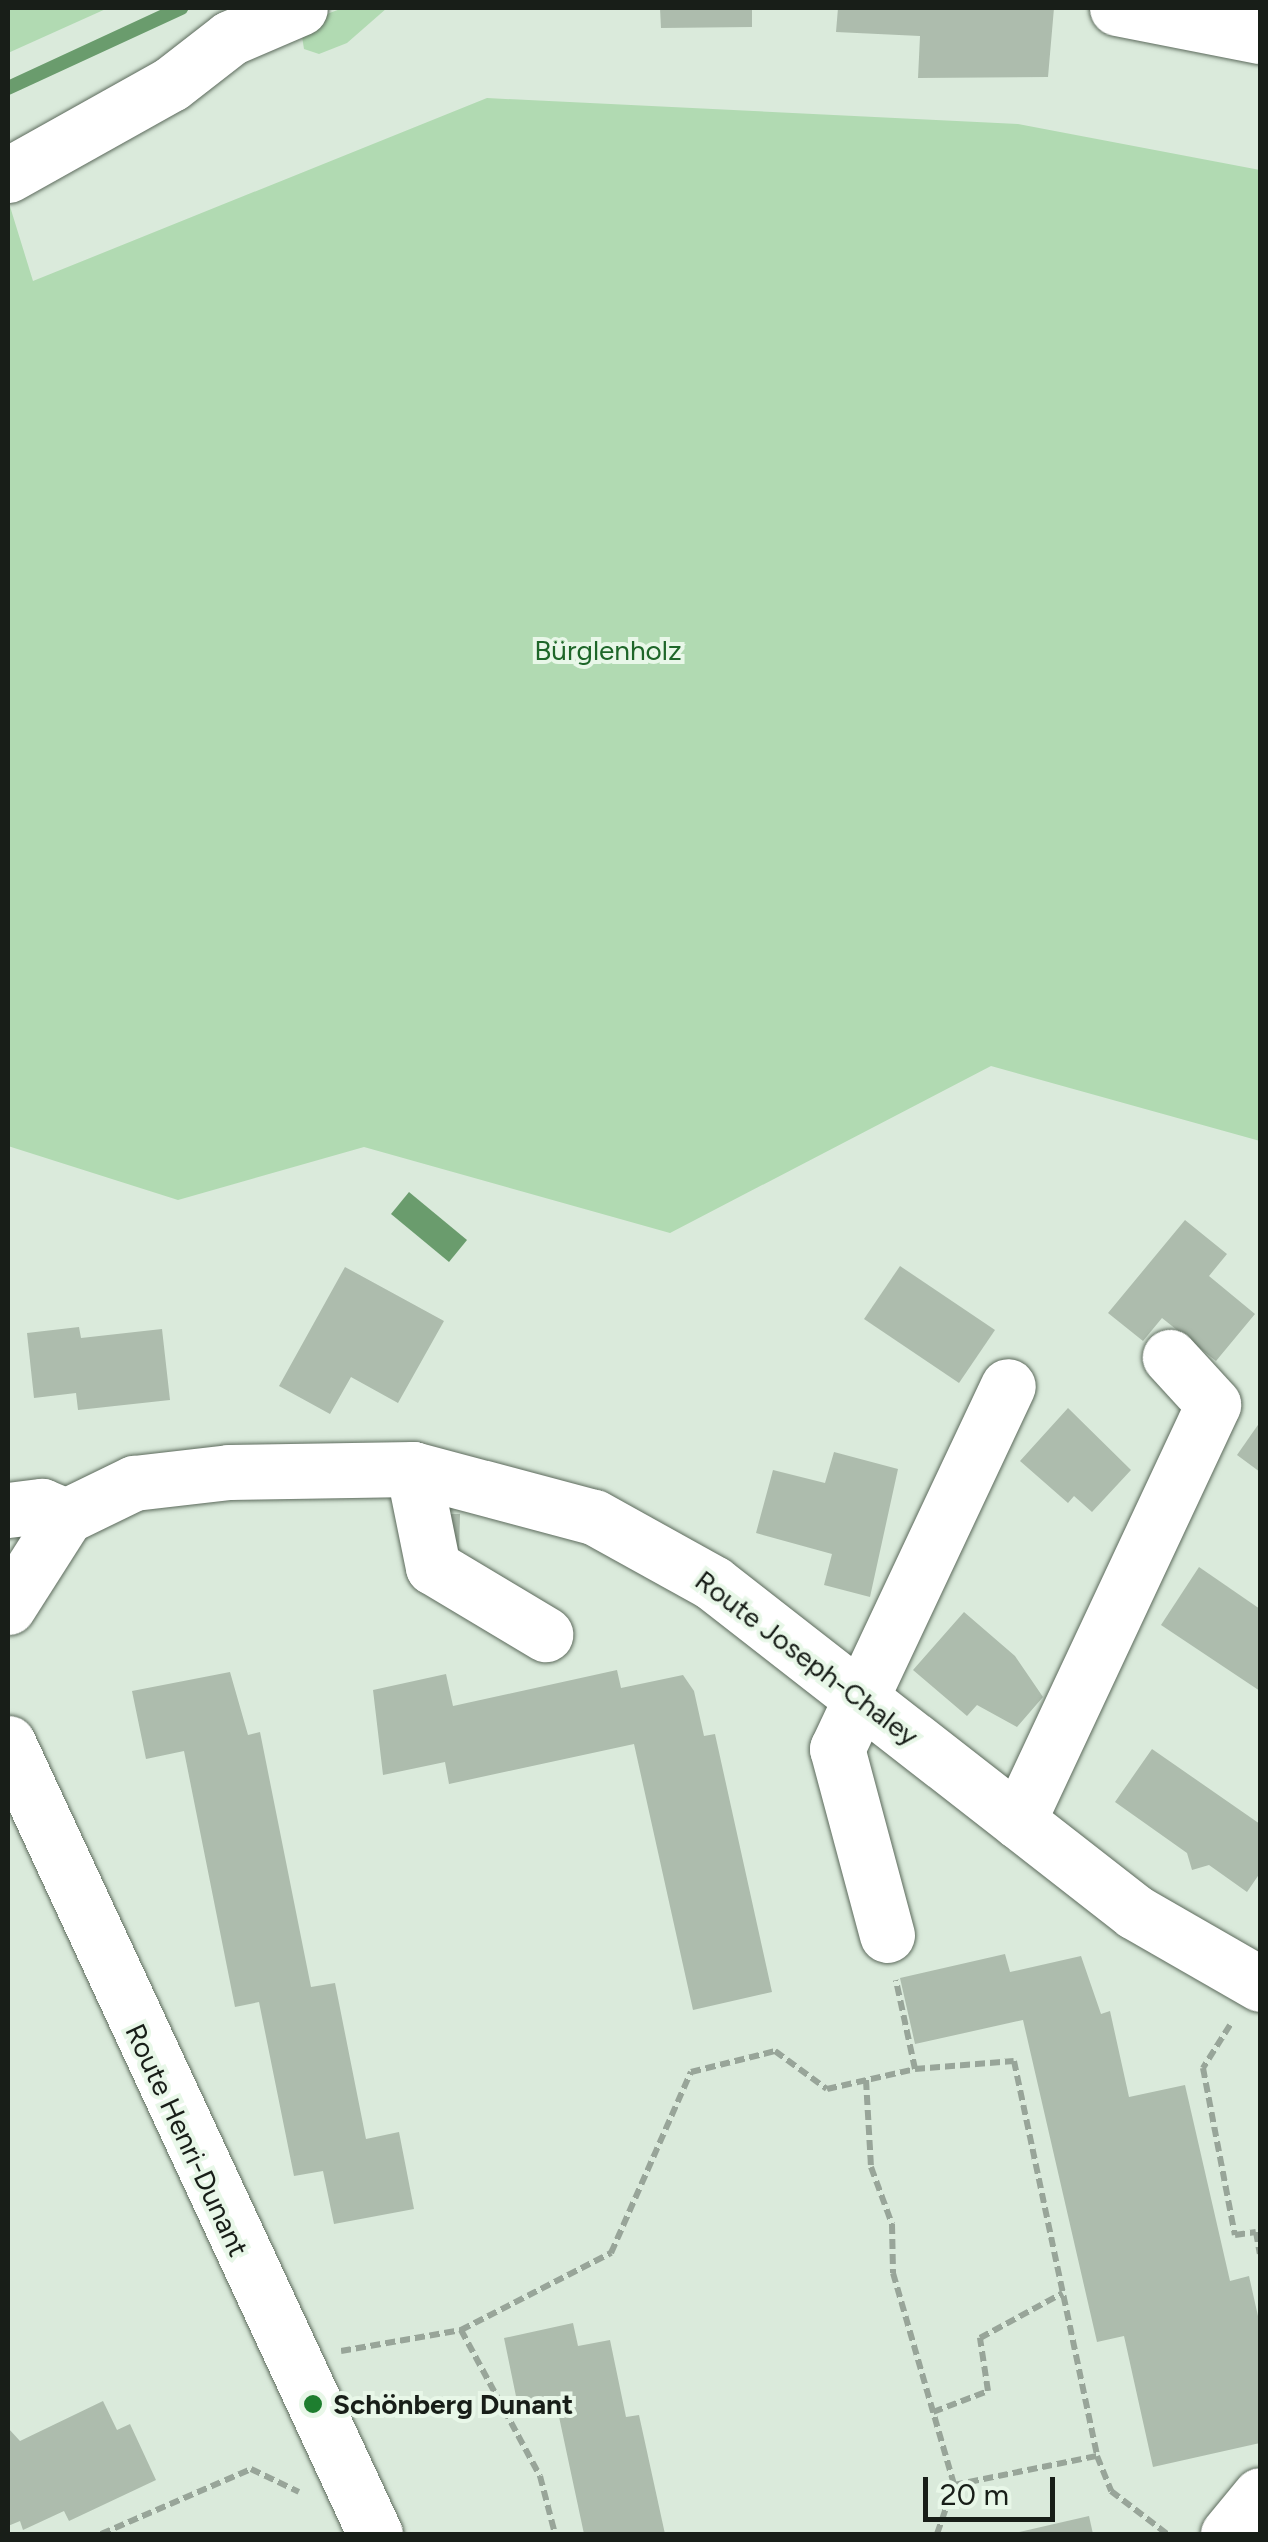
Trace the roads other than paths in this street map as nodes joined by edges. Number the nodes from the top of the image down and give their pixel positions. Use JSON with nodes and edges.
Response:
{"nodes":[{"id":1,"x":300,"y":8,"type":"edge"},
{"id":2,"x":1117,"y":8,"type":"edge"},
{"id":3,"x":1260,"y":36,"type":"edge"},
{"id":4,"x":8,"y":175,"type":"edge"},
{"id":5,"x":1170,"y":1357,"type":"dead end"},
{"id":6,"x":1008,"y":1386,"type":"dead end"},
{"id":7,"x":414,"y":1469,"type":"junction"},
{"id":8,"x":8,"y":1510,"type":"edge"},
{"id":9,"x":66,"y":1516,"type":"junction"},
{"id":10,"x":8,"y":1607,"type":"edge"},
{"id":11,"x":544,"y":1634,"type":"dead end"},
{"id":12,"x":861,"y":1696,"type":"junction"},
{"id":13,"x":8,"y":1743,"type":"edge"},
{"id":14,"x":1018,"y":1821,"type":"junction"},
{"id":15,"x":887,"y":1935,"type":"road end"},
{"id":16,"x":1251,"y":1995,"type":"edge"},
{"id":17,"x":1260,"y":2495,"type":"edge"},
{"id":18,"x":344,"y":2522,"type":"edge"},
{"id":19,"x":1228,"y":2534,"type":"edge"}],
"edges":[{"from":1,"to":4,"type":"street"},
{"from":2,"to":3,"type":"street"},
{"from":5,"to":14,"type":"street"},
{"from":6,"to":12,"type":"street"},
{"from":7,"to":9,"type":"street","name":"Route Joseph-Chaley"},
{"from":7,"to":11,"type":"street"},
{"from":7,"to":12,"type":"street","name":"Route Joseph-Chaley"},
{"from":8,"to":9,"type":"street"},
{"from":9,"to":10,"type":"street"},
{"from":12,"to":14,"type":"street","name":"Route Joseph-Chaley"},
{"from":12,"to":15,"type":"street"},
{"from":13,"to":18,"type":"street","name":"Route Henri-Dunant"},
{"from":14,"to":16,"type":"street","name":"Route Joseph-Chaley"},
{"from":17,"to":19,"type":"street"}]}
